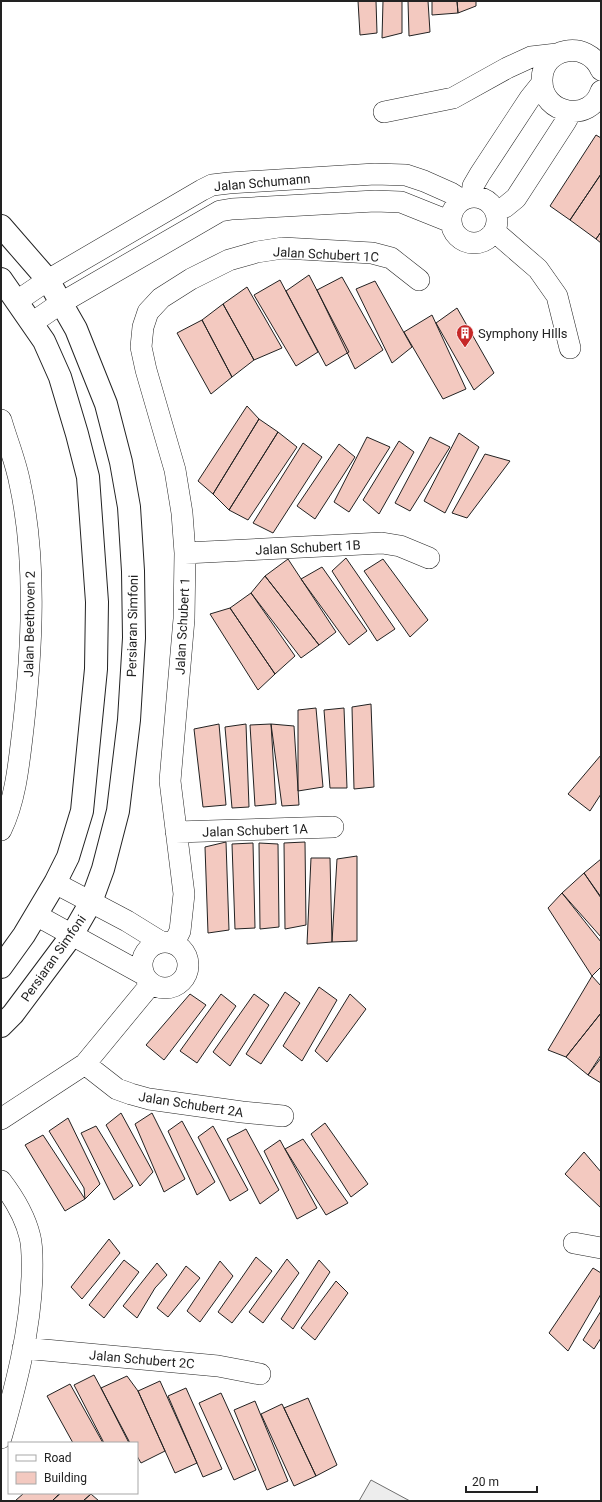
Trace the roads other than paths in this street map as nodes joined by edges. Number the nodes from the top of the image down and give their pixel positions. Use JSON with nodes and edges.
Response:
{"nodes":[{"id":1,"x":557,"y":54,"type":"junction"},
{"id":2,"x":601,"y":70,"type":"edge"},
{"id":3,"x":542,"y":83,"type":"junction"},
{"id":4,"x":598,"y":102,"type":"edge"},
{"id":5,"x":384,"y":112,"type":"dead end"},
{"id":6,"x":571,"y":112,"type":"junction"},
{"id":7,"x":467,"y":198,"type":"junction"},
{"id":8,"x":495,"y":221,"type":"junction"},
{"id":9,"x":451,"y":222,"type":"junction"},
{"id":10,"x":1,"y":226,"type":"edge"},
{"id":11,"x":1,"y":279,"type":"edge"},
{"id":12,"x":48,"y":280,"type":"junction"},
{"id":13,"x":419,"y":280,"type":"dead end"},
{"id":14,"x":17,"y":301,"type":"junction"},
{"id":15,"x":61,"y":303,"type":"junction"},
{"id":16,"x":148,"y":312,"type":"joint"},
{"id":17,"x":32,"y":323,"type":"junction"},
{"id":18,"x":570,"y":348,"type":"dead end"},
{"id":19,"x":1,"y":420,"type":"edge"},
{"id":20,"x":185,"y":553,"type":"junction"},
{"id":21,"x":429,"y":558,"type":"dead end"},
{"id":22,"x":333,"y":827,"type":"dead end"},
{"id":23,"x":1,"y":830,"type":"edge"},
{"id":24,"x":176,"y":832,"type":"junction"},
{"id":25,"x":55,"y":883,"type":"junction"},
{"id":26,"x":91,"y":902,"type":"junction"},
{"id":27,"x":36,"y":915,"type":"junction"},
{"id":28,"x":72,"y":935,"type":"junction"},
{"id":29,"x":167,"y":943,"type":"junction"},
{"id":30,"x":1,"y":968,"type":"edge"},
{"id":31,"x":147,"y":979,"type":"junction"},
{"id":32,"x":1,"y":1026,"type":"edge"},
{"id":33,"x":85,"y":1064,"type":"junction"},
{"id":34,"x":284,"y":1116,"type":"dead end"},
{"id":35,"x":1,"y":1119,"type":"edge"},
{"id":36,"x":1,"y":1181,"type":"edge"},
{"id":37,"x":574,"y":1243,"type":"dead end"},
{"id":38,"x":601,"y":1248,"type":"edge"},
{"id":39,"x":23,"y":1348,"type":"junction"},
{"id":40,"x":260,"y":1374,"type":"dead end"},
{"id":41,"x":1,"y":1438,"type":"edge"}],
"edges":[{"from":1,"to":2,"type":"street"},
{"from":1,"to":3,"type":"street"},
{"from":1,"to":5,"type":"street"},
{"from":3,"to":6,"type":"street"},
{"from":3,"to":7,"type":"street"},
{"from":4,"to":6,"type":"street"},
{"from":6,"to":8,"type":"street"},
{"from":7,"to":8,"type":"street","name":"Jalan Schumann"},
{"from":7,"to":9,"type":"street"},
{"from":7,"to":12,"type":"street","name":"Jalan Schumann"},
{"from":8,"to":9,"type":"street"},
{"from":8,"to":18,"type":"street","name":"Jalan Schumann"},
{"from":9,"to":15,"type":"street","name":"Jalan Schumann"},
{"from":10,"to":12,"type":"street","name":"Persiaran Simfoni"},
{"from":11,"to":14,"type":"street"},
{"from":12,"to":14,"type":"street","name":"Jalan Schumann"},
{"from":12,"to":15,"type":"street","name":"Persiaran Simfoni"},
{"from":13,"to":16,"type":"street","name":"Jalan Schubert 1C"},
{"from":14,"to":17,"type":"street"},
{"from":15,"to":17,"type":"street","name":"Jalan Schumann"},
{"from":15,"to":26,"type":"street","name":"Persiaran Simfoni"},
{"from":16,"to":20,"type":"street","name":"Jalan Schubert 1"},
{"from":17,"to":25,"type":"street"},
{"from":19,"to":23,"type":"street","name":"Jalan Beethoven 2"},
{"from":20,"to":21,"type":"street","name":"Jalan Schubert 1B"},
{"from":20,"to":24,"type":"street","name":"Jalan Schubert 1"},
{"from":22,"to":24,"type":"street","name":"Jalan Schubert 1A"},
{"from":24,"to":29,"type":"street","name":"Jalan Schubert 1"},
{"from":25,"to":26,"type":"street"},
{"from":25,"to":27,"type":"street"},
{"from":26,"to":28,"type":"street","name":"Persiaran Simfoni"},
{"from":26,"to":29,"type":"street"},
{"from":27,"to":28,"type":"street"},
{"from":27,"to":30,"type":"street"},
{"from":28,"to":31,"type":"street"},
{"from":28,"to":32,"type":"street","name":"Persiaran Simfoni"},
{"from":29,"to":31,"type":"street"},
{"from":29,"to":31,"type":"street"},
{"from":31,"to":33,"type":"street"},
{"from":33,"to":34,"type":"street","name":"Jalan Schubert 2A"},
{"from":33,"to":35,"type":"street"},
{"from":36,"to":39,"type":"street"},
{"from":37,"to":38,"type":"street"},
{"from":39,"to":40,"type":"street","name":"Jalan Schubert 2C"},
{"from":39,"to":41,"type":"street"}]}
